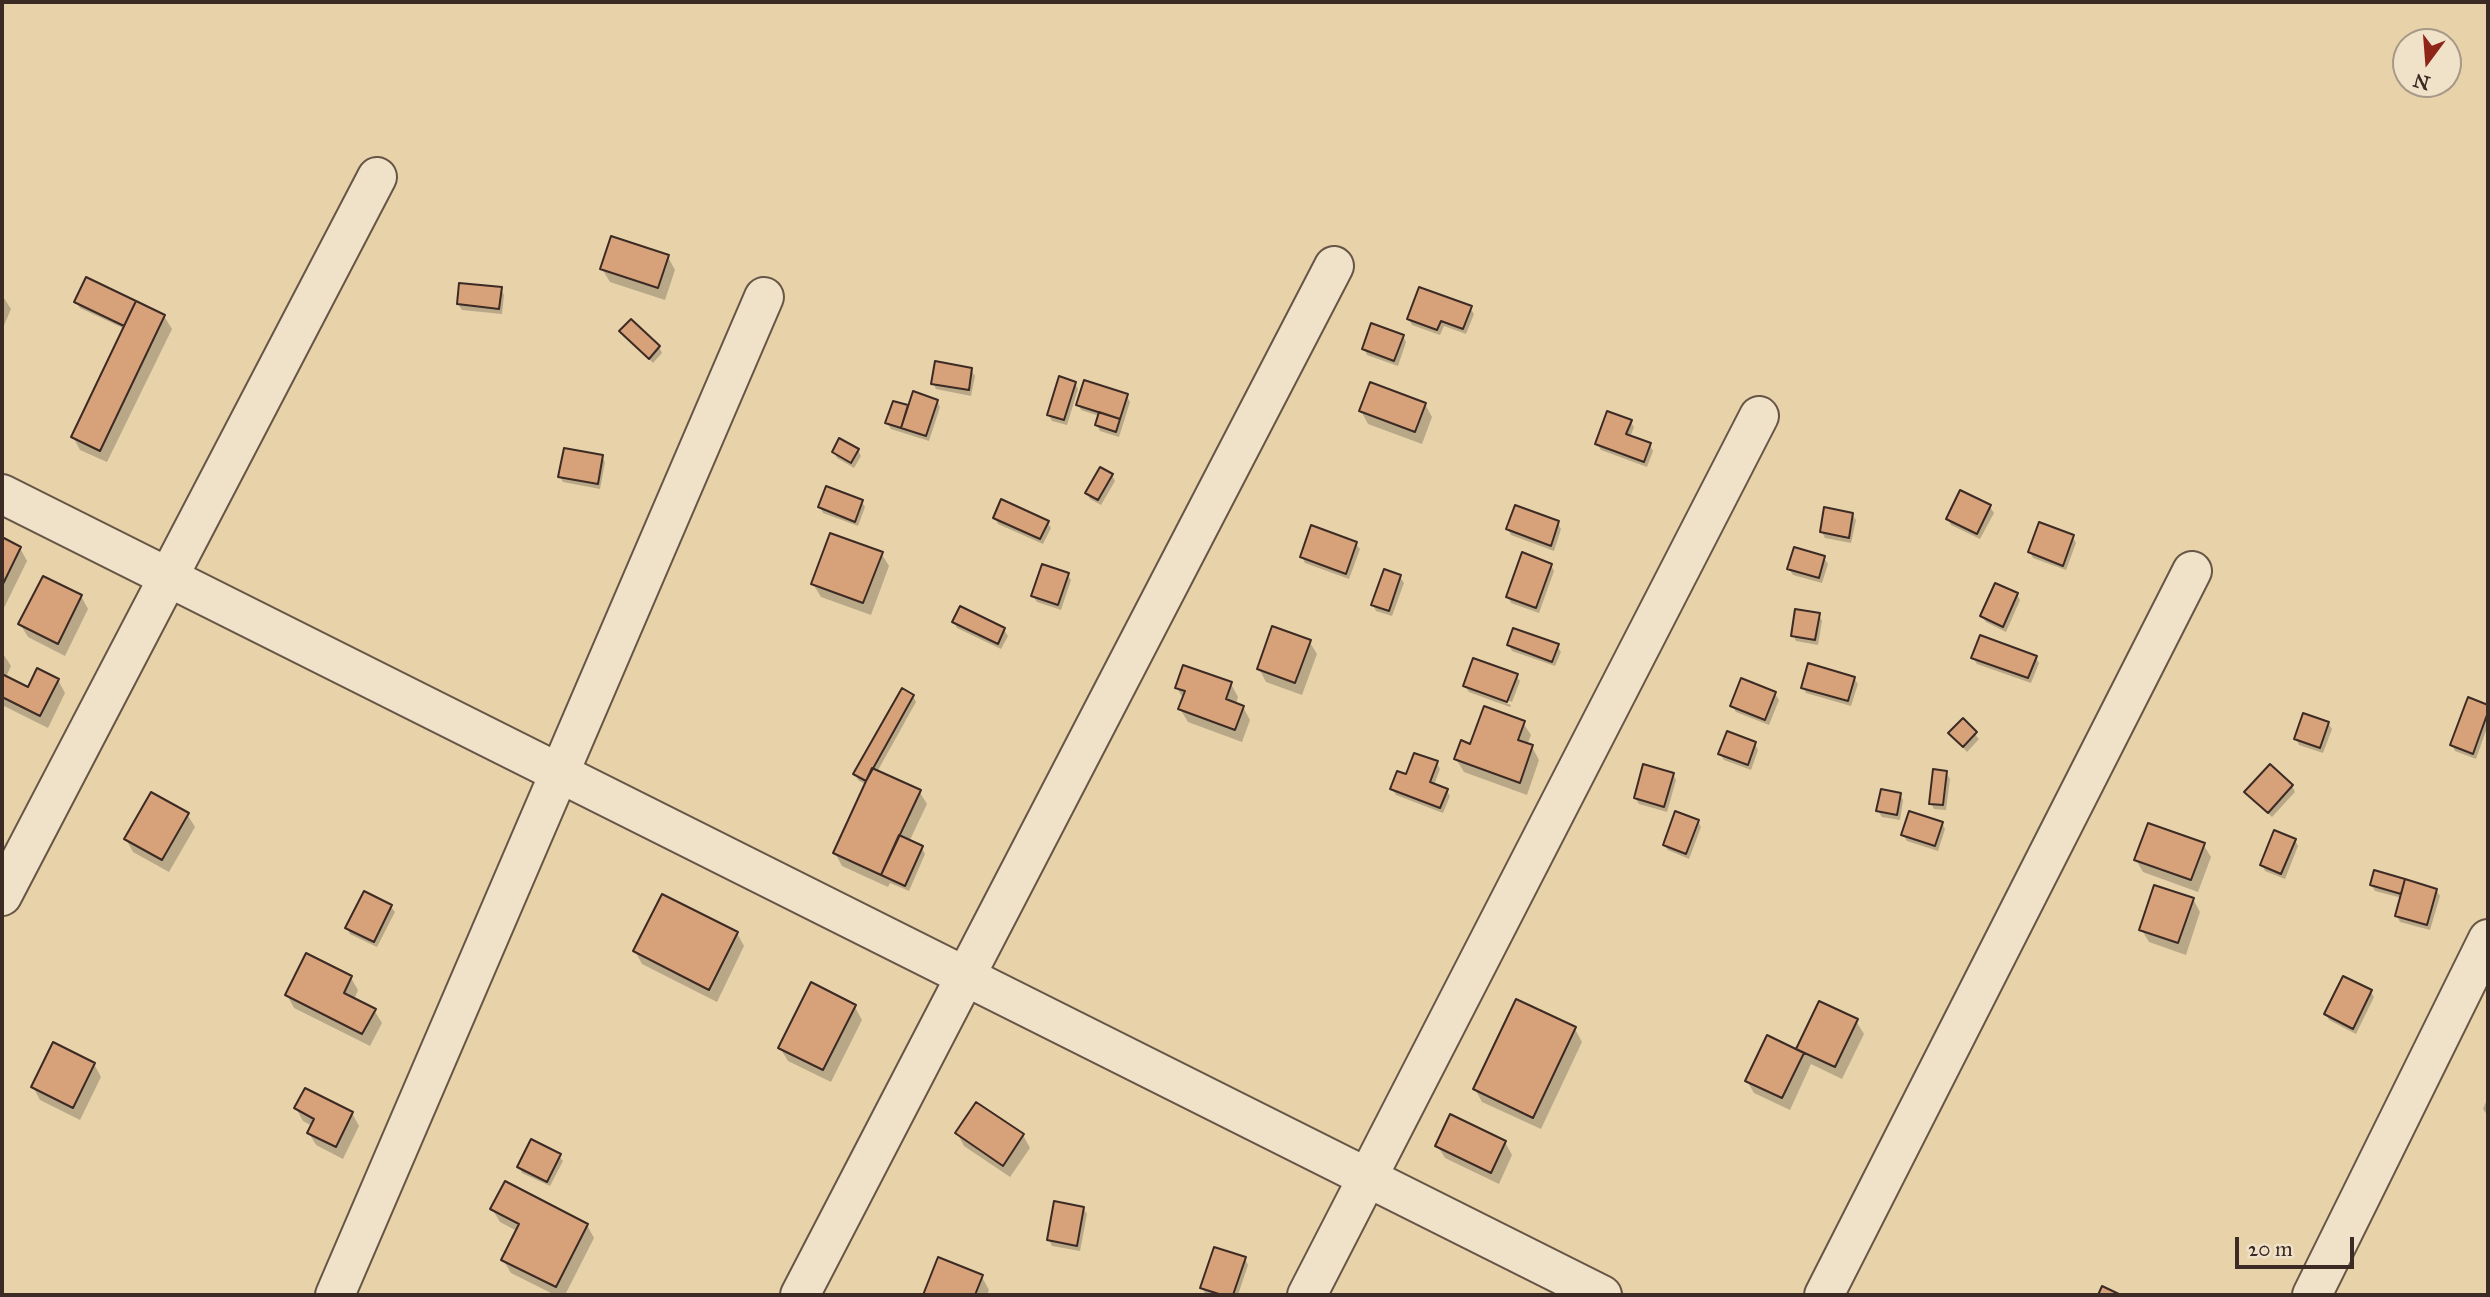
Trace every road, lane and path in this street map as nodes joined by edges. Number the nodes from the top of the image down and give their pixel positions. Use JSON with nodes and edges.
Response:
{"nodes":[{"id":1,"x":377,"y":177,"type":"dead end"},
{"id":2,"x":1334,"y":266,"type":"dead end"},
{"id":3,"x":764,"y":297,"type":"dead end"},
{"id":4,"x":1759,"y":416,"type":"dead end"},
{"id":5,"x":2,"y":494,"type":"edge"},
{"id":6,"x":2192,"y":571,"type":"dead end"},
{"id":7,"x":169,"y":578,"type":"junction"},
{"id":8,"x":559,"y":774,"type":"junction"},
{"id":9,"x":2,"y":896,"type":"edge"},
{"id":10,"x":2488,"y":939,"type":"edge"},
{"id":11,"x":966,"y":977,"type":"junction"},
{"id":12,"x":1367,"y":1178,"type":"junction"},
{"id":13,"x":335,"y":1295,"type":"edge"},
{"id":14,"x":800,"y":1295,"type":"edge"},
{"id":15,"x":1307,"y":1295,"type":"edge"},
{"id":16,"x":1602,"y":1295,"type":"edge"},
{"id":17,"x":1824,"y":1295,"type":"edge"},
{"id":18,"x":2312,"y":1295,"type":"edge"}],
"edges":[{"from":1,"to":7,"type":"street"},
{"from":2,"to":11,"type":"street"},
{"from":3,"to":8,"type":"street"},
{"from":4,"to":12,"type":"street"},
{"from":5,"to":7,"type":"street"},
{"from":6,"to":17,"type":"street"},
{"from":7,"to":8,"type":"street"},
{"from":7,"to":9,"type":"street"},
{"from":8,"to":11,"type":"street"},
{"from":8,"to":13,"type":"street"},
{"from":10,"to":18,"type":"street"},
{"from":11,"to":12,"type":"street"},
{"from":11,"to":14,"type":"street"},
{"from":12,"to":15,"type":"street"},
{"from":12,"to":16,"type":"street"}]}
